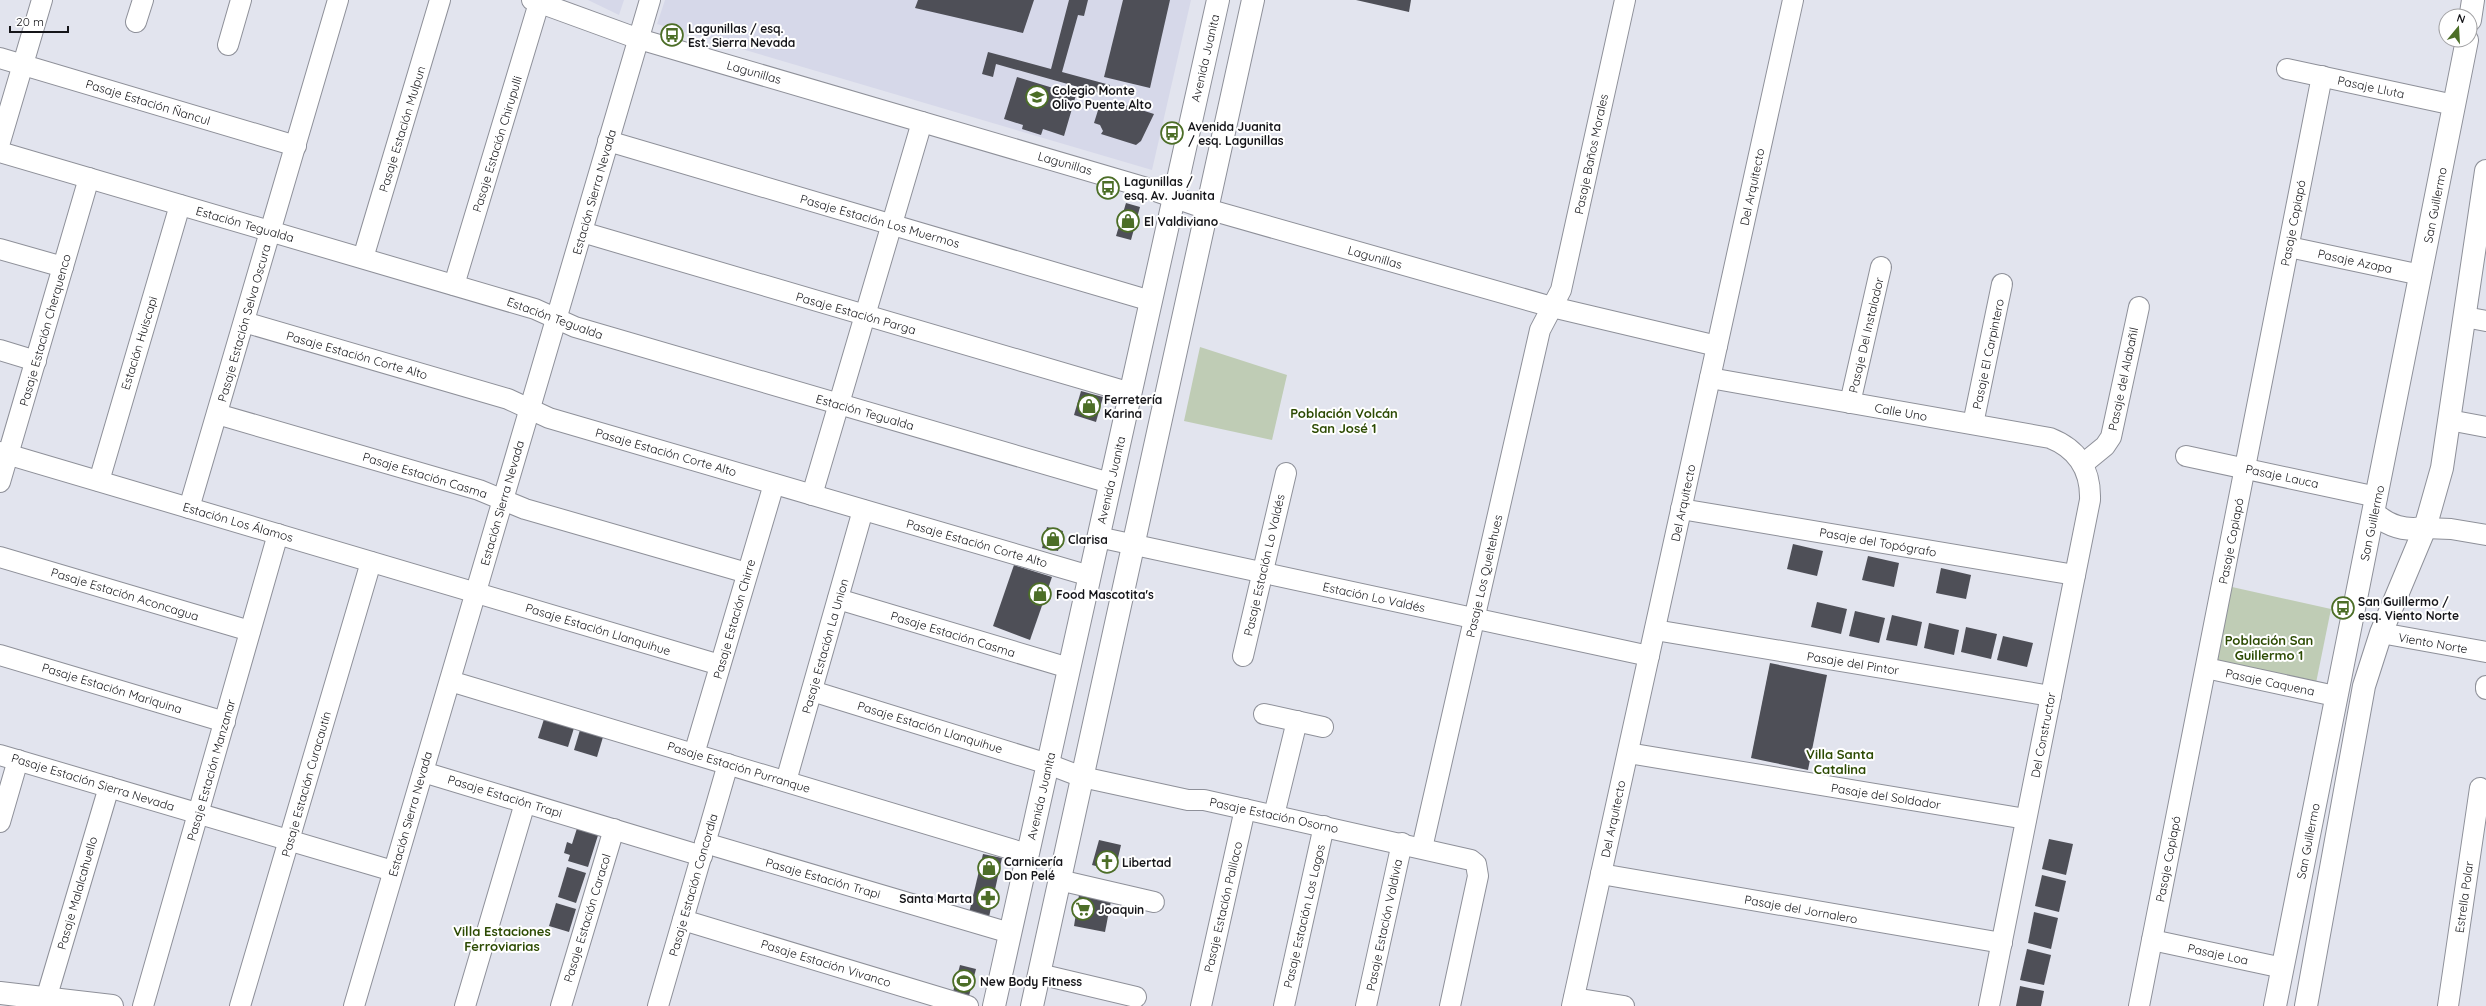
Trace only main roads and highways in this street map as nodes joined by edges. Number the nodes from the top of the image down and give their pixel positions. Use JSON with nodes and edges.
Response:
{"nodes":[{"id":1,"x":1218,"y":0,"type":"edge"},
{"id":2,"x":1253,"y":0,"type":"edge"},
{"id":3,"x":2465,"y":48,"type":"edge"},
{"id":4,"x":2486,"y":171,"type":"edge"},
{"id":5,"x":2376,"y":505,"type":"junction"},
{"id":6,"x":2425,"y":528,"type":"junction"},
{"id":7,"x":0,"y":993,"type":"edge"},
{"id":8,"x":112,"y":1006,"type":"edge"},
{"id":9,"x":994,"y":1006,"type":"edge"},
{"id":10,"x":1032,"y":1006,"type":"edge"},
{"id":11,"x":2275,"y":1006,"type":"edge"},
{"id":12,"x":2306,"y":1006,"type":"edge"}],
"edges":[{"from":1,"to":9,"type":"main road","name":"Avenida Juanita"},
{"from":2,"to":10,"type":"main road"},
{"from":3,"to":5,"type":"main road","name":"San Guillermo"},
{"from":4,"to":6,"type":"main road"},
{"from":5,"to":6,"type":"main road"},
{"from":5,"to":11,"type":"main road","name":"San Guillermo"},
{"from":6,"to":12,"type":"main road"},
{"from":7,"to":8,"type":"main road"}]}
